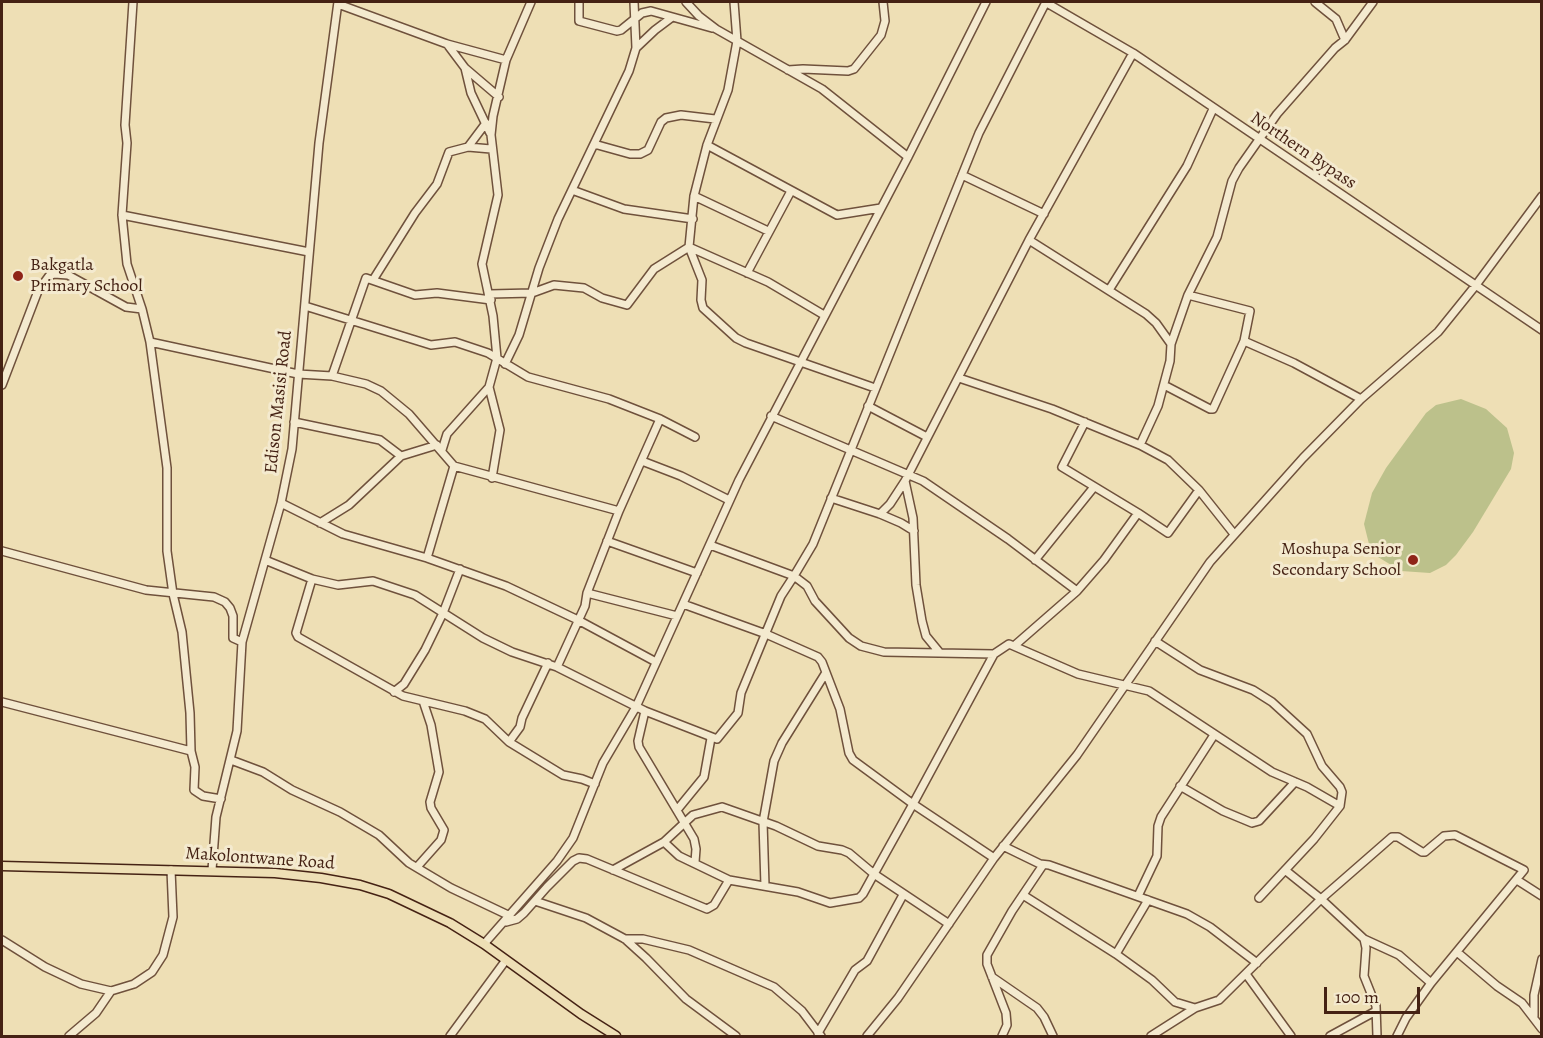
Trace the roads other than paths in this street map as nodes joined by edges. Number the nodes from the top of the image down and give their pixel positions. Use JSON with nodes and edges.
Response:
{"nodes":[{"id":1,"x":133,"y":2,"type":"edge"},
{"id":2,"x":531,"y":2,"type":"edge"},
{"id":3,"x":579,"y":2,"type":"edge"},
{"id":4,"x":634,"y":2,"type":"edge"},
{"id":5,"x":686,"y":2,"type":"edge"},
{"id":6,"x":734,"y":2,"type":"edge"},
{"id":7,"x":883,"y":2,"type":"edge"},
{"id":8,"x":986,"y":2,"type":"edge"},
{"id":9,"x":1045,"y":2,"type":"edge"},
{"id":10,"x":1314,"y":2,"type":"edge"},
{"id":11,"x":1373,"y":2,"type":"edge"},
{"id":12,"x":338,"y":3,"type":"edge"},
{"id":13,"x":635,"y":17,"type":"junction"},
{"id":14,"x":671,"y":18,"type":"junction"},
{"id":15,"x":716,"y":29,"type":"junction"},
{"id":16,"x":1345,"y":40,"type":"junction"},
{"id":17,"x":736,"y":41,"type":"junction"},
{"id":18,"x":447,"y":44,"type":"junction"},
{"id":19,"x":636,"y":48,"type":"junction"},
{"id":20,"x":1133,"y":53,"type":"junction"},
{"id":21,"x":506,"y":60,"type":"junction"},
{"id":22,"x":465,"y":68,"type":"junction"},
{"id":23,"x":788,"y":70,"type":"junction"},
{"id":24,"x":499,"y":97,"type":"junction"},
{"id":25,"x":1213,"y":110,"type":"junction"},
{"id":26,"x":493,"y":116,"type":"junction"},
{"id":27,"x":715,"y":119,"type":"junction"},
{"id":28,"x":485,"y":124,"type":"junction"},
{"id":29,"x":491,"y":135,"type":"junction"},
{"id":30,"x":1258,"y":138,"type":"junction"},
{"id":31,"x":594,"y":144,"type":"junction"},
{"id":32,"x":706,"y":145,"type":"junction"},
{"id":33,"x":468,"y":147,"type":"junction"},
{"id":34,"x":491,"y":149,"type":"junction"},
{"id":35,"x":908,"y":157,"type":"junction"},
{"id":36,"x":962,"y":175,"type":"junction"},
{"id":37,"x":572,"y":190,"type":"junction"},
{"id":38,"x":791,"y":191,"type":"junction"},
{"id":39,"x":694,"y":196,"type":"junction"},
{"id":40,"x":1542,"y":196,"type":"edge"},
{"id":41,"x":881,"y":208,"type":"junction"},
{"id":42,"x":1044,"y":214,"type":"junction"},
{"id":43,"x":122,"y":215,"type":"junction"},
{"id":44,"x":693,"y":219,"type":"junction"},
{"id":45,"x":768,"y":231,"type":"junction"},
{"id":46,"x":1029,"y":240,"type":"junction"},
{"id":47,"x":689,"y":247,"type":"junction"},
{"id":48,"x":309,"y":252,"type":"junction"},
{"id":49,"x":747,"y":273,"type":"junction"},
{"id":50,"x":373,"y":280,"type":"junction"},
{"id":51,"x":1476,"y":285,"type":"junction"},
{"id":52,"x":1108,"y":290,"type":"junction"},
{"id":53,"x":532,"y":292,"type":"junction"},
{"id":54,"x":1188,"y":295,"type":"junction"},
{"id":55,"x":490,"y":297,"type":"junction"},
{"id":56,"x":305,"y":306,"type":"junction"},
{"id":57,"x":142,"y":309,"type":"junction"},
{"id":58,"x":824,"y":315,"type":"junction"},
{"id":59,"x":350,"y":320,"type":"junction"},
{"id":60,"x":1542,"y":330,"type":"edge"},
{"id":61,"x":1244,"y":341,"type":"junction"},
{"id":62,"x":150,"y":342,"type":"junction"},
{"id":63,"x":1171,"y":344,"type":"junction"},
{"id":64,"x":497,"y":358,"type":"junction"},
{"id":65,"x":800,"y":361,"type":"junction"},
{"id":66,"x":505,"y":364,"type":"junction"},
{"id":67,"x":298,"y":374,"type":"junction"},
{"id":68,"x":332,"y":376,"type":"junction"},
{"id":69,"x":958,"y":378,"type":"junction"},
{"id":70,"x":2,"y":385,"type":"edge"},
{"id":71,"x":1164,"y":385,"type":"junction"},
{"id":72,"x":489,"y":387,"type":"junction"},
{"id":73,"x":875,"y":387,"type":"junction"},
{"id":74,"x":1361,"y":399,"type":"junction"},
{"id":75,"x":868,"y":406,"type":"junction"},
{"id":76,"x":771,"y":416,"type":"junction"},
{"id":77,"x":660,"y":419,"type":"junction"},
{"id":78,"x":1085,"y":422,"type":"junction"},
{"id":79,"x":294,"y":423,"type":"junction"},
{"id":80,"x":695,"y":437,"type":"dead end"},
{"id":81,"x":927,"y":437,"type":"junction"},
{"id":82,"x":1140,"y":445,"type":"junction"},
{"id":83,"x":439,"y":448,"type":"junction"},
{"id":84,"x":850,"y":450,"type":"junction"},
{"id":85,"x":401,"y":456,"type":"junction"},
{"id":86,"x":642,"y":461,"type":"junction"},
{"id":87,"x":454,"y":466,"type":"junction"},
{"id":88,"x":906,"y":477,"type":"junction"},
{"id":89,"x":492,"y":478,"type":"junction"},
{"id":90,"x":1094,"y":487,"type":"junction"},
{"id":91,"x":1199,"y":490,"type":"junction"},
{"id":92,"x":831,"y":498,"type":"junction"},
{"id":93,"x":729,"y":500,"type":"junction"},
{"id":94,"x":281,"y":503,"type":"junction"},
{"id":95,"x":619,"y":511,"type":"junction"},
{"id":96,"x":1138,"y":513,"type":"junction"},
{"id":97,"x":880,"y":514,"type":"junction"},
{"id":98,"x":320,"y":523,"type":"junction"},
{"id":99,"x":914,"y":531,"type":"junction"},
{"id":100,"x":1234,"y":534,"type":"junction"},
{"id":101,"x":607,"y":542,"type":"junction"},
{"id":102,"x":710,"y":545,"type":"junction"},
{"id":103,"x":2,"y":550,"type":"edge"},
{"id":104,"x":427,"y":558,"type":"junction"},
{"id":105,"x":265,"y":560,"type":"junction"},
{"id":106,"x":1035,"y":560,"type":"junction"},
{"id":107,"x":460,"y":570,"type":"junction"},
{"id":108,"x":697,"y":573,"type":"junction"},
{"id":109,"x":794,"y":576,"type":"junction"},
{"id":110,"x":312,"y":579,"type":"junction"},
{"id":111,"x":1077,"y":591,"type":"junction"},
{"id":112,"x":587,"y":592,"type":"junction"},
{"id":113,"x":173,"y":594,"type":"junction"},
{"id":114,"x":683,"y":604,"type":"junction"},
{"id":115,"x":443,"y":613,"type":"junction"},
{"id":116,"x":677,"y":616,"type":"junction"},
{"id":117,"x":578,"y":620,"type":"junction"},
{"id":118,"x":766,"y":634,"type":"junction"},
{"id":119,"x":1155,"y":640,"type":"junction"},
{"id":120,"x":242,"y":642,"type":"junction"},
{"id":121,"x":1014,"y":646,"type":"junction"},
{"id":122,"x":940,"y":653,"type":"junction"},
{"id":123,"x":994,"y":654,"type":"junction"},
{"id":124,"x":656,"y":662,"type":"junction"},
{"id":125,"x":548,"y":663,"type":"junction"},
{"id":126,"x":557,"y":666,"type":"junction"},
{"id":127,"x":825,"y":674,"type":"junction"},
{"id":128,"x":1124,"y":687,"type":"junction"},
{"id":129,"x":394,"y":692,"type":"junction"},
{"id":130,"x":423,"y":701,"type":"junction"},
{"id":131,"x":2,"y":702,"type":"edge"},
{"id":132,"x":636,"y":707,"type":"junction"},
{"id":133,"x":645,"y":711,"type":"junction"},
{"id":134,"x":1214,"y":735,"type":"junction"},
{"id":135,"x":711,"y":738,"type":"junction"},
{"id":136,"x":510,"y":742,"type":"junction"},
{"id":137,"x":191,"y":751,"type":"junction"},
{"id":138,"x":231,"y":760,"type":"junction"},
{"id":139,"x":1295,"y":782,"type":"junction"},
{"id":140,"x":595,"y":784,"type":"junction"},
{"id":141,"x":1180,"y":786,"type":"junction"},
{"id":142,"x":221,"y":800,"type":"junction"},
{"id":143,"x":913,"y":804,"type":"junction"},
{"id":144,"x":1340,"y":806,"type":"junction"},
{"id":145,"x":677,"y":810,"type":"junction"},
{"id":146,"x":685,"y":822,"type":"junction"},
{"id":147,"x":763,"y":822,"type":"junction"},
{"id":148,"x":664,"y":842,"type":"junction"},
{"id":149,"x":1003,"y":846,"type":"junction"},
{"id":150,"x":994,"y":858,"type":"junction"},
{"id":151,"x":694,"y":862,"type":"junction"},
{"id":152,"x":1043,"y":865,"type":"junction"},
{"id":153,"x":2,"y":866,"type":"edge"},
{"id":154,"x":417,"y":867,"type":"junction"},
{"id":155,"x":171,"y":870,"type":"junction"},
{"id":156,"x":212,"y":870,"type":"junction"},
{"id":157,"x":613,"y":870,"type":"junction"},
{"id":158,"x":1285,"y":870,"type":"junction"},
{"id":159,"x":874,"y":874,"type":"junction"},
{"id":160,"x":729,"y":880,"type":"junction"},
{"id":161,"x":1517,"y":880,"type":"junction"},
{"id":162,"x":765,"y":886,"type":"junction"},
{"id":163,"x":903,"y":895,"type":"junction"},
{"id":164,"x":1023,"y":896,"type":"junction"},
{"id":165,"x":1138,"y":896,"type":"junction"},
{"id":166,"x":1542,"y":896,"type":"edge"},
{"id":167,"x":1259,"y":898,"type":"dead end"},
{"id":168,"x":1148,"y":900,"type":"junction"},
{"id":169,"x":1322,"y":900,"type":"junction"},
{"id":170,"x":535,"y":901,"type":"junction"},
{"id":171,"x":510,"y":916,"type":"junction"},
{"id":172,"x":503,"y":923,"type":"junction"},
{"id":173,"x":949,"y":924,"type":"junction"},
{"id":174,"x":624,"y":939,"type":"junction"},
{"id":175,"x":1364,"y":939,"type":"junction"},
{"id":176,"x":2,"y":940,"type":"edge"},
{"id":177,"x":484,"y":944,"type":"junction"},
{"id":178,"x":1457,"y":952,"type":"junction"},
{"id":179,"x":1116,"y":954,"type":"junction"},
{"id":180,"x":1542,"y":959,"type":"edge"},
{"id":181,"x":506,"y":960,"type":"junction"},
{"id":182,"x":1257,"y":963,"type":"junction"},
{"id":183,"x":1246,"y":974,"type":"junction"},
{"id":184,"x":992,"y":977,"type":"junction"},
{"id":185,"x":1431,"y":983,"type":"junction"},
{"id":186,"x":111,"y":991,"type":"junction"},
{"id":187,"x":1195,"y":1008,"type":"junction"},
{"id":188,"x":1376,"y":1011,"type":"junction"},
{"id":189,"x":1534,"y":1017,"type":"junction"},
{"id":190,"x":1542,"y":1029,"type":"edge"},
{"id":191,"x":820,"y":1035,"type":"edge"},
{"id":192,"x":69,"y":1036,"type":"edge"},
{"id":193,"x":450,"y":1036,"type":"edge"},
{"id":194,"x":616,"y":1036,"type":"edge"},
{"id":195,"x":736,"y":1036,"type":"edge"},
{"id":196,"x":867,"y":1036,"type":"edge"},
{"id":197,"x":1002,"y":1036,"type":"edge"},
{"id":198,"x":1053,"y":1036,"type":"edge"},
{"id":199,"x":1151,"y":1036,"type":"edge"},
{"id":200,"x":1291,"y":1036,"type":"edge"},
{"id":201,"x":1330,"y":1036,"type":"edge"},
{"id":202,"x":1377,"y":1036,"type":"edge"},
{"id":203,"x":1397,"y":1036,"type":"edge"}],
"edges":[{"from":1,"to":43,"type":"street"},
{"from":2,"to":21,"type":"street"},
{"from":3,"to":13,"type":"street"},
{"from":4,"to":13,"type":"street"},
{"from":5,"to":15,"type":"street"},
{"from":6,"to":17,"type":"street"},
{"from":7,"to":23,"type":"street"},
{"from":8,"to":35,"type":"street"},
{"from":9,"to":20,"type":"street","name":"Northern Bypass"},
{"from":9,"to":36,"type":"street"},
{"from":10,"to":16,"type":"street"},
{"from":11,"to":16,"type":"street"},
{"from":12,"to":18,"type":"street"},
{"from":12,"to":48,"type":"street","name":"Edison Masisi Road"},
{"from":13,"to":14,"type":"street"},
{"from":13,"to":19,"type":"street"},
{"from":14,"to":15,"type":"street"},
{"from":14,"to":19,"type":"street"},
{"from":15,"to":17,"type":"street"},
{"from":16,"to":30,"type":"street"},
{"from":17,"to":23,"type":"street"},
{"from":17,"to":27,"type":"street"},
{"from":18,"to":21,"type":"street"},
{"from":18,"to":22,"type":"street"},
{"from":19,"to":31,"type":"street"},
{"from":20,"to":25,"type":"street","name":"Northern Bypass"},
{"from":20,"to":42,"type":"street"},
{"from":21,"to":24,"type":"street"},
{"from":22,"to":24,"type":"street"},
{"from":22,"to":28,"type":"street"},
{"from":23,"to":35,"type":"street"},
{"from":24,"to":26,"type":"street"},
{"from":25,"to":30,"type":"street","name":"Northern Bypass"},
{"from":25,"to":52,"type":"street"},
{"from":26,"to":28,"type":"street"},
{"from":26,"to":29,"type":"street"},
{"from":27,"to":31,"type":"street"},
{"from":27,"to":32,"type":"street"},
{"from":28,"to":29,"type":"street"},
{"from":28,"to":33,"type":"street"},
{"from":29,"to":34,"type":"street"},
{"from":30,"to":51,"type":"street","name":"Northern Bypass"},
{"from":30,"to":54,"type":"street"},
{"from":31,"to":37,"type":"street"},
{"from":32,"to":38,"type":"street"},
{"from":32,"to":39,"type":"street"},
{"from":33,"to":34,"type":"street"},
{"from":33,"to":50,"type":"street"},
{"from":34,"to":55,"type":"street"},
{"from":35,"to":41,"type":"street"},
{"from":36,"to":42,"type":"street"},
{"from":36,"to":73,"type":"street"},
{"from":37,"to":44,"type":"street"},
{"from":37,"to":53,"type":"street"},
{"from":38,"to":41,"type":"street"},
{"from":38,"to":45,"type":"street"},
{"from":39,"to":44,"type":"street"},
{"from":39,"to":45,"type":"street"},
{"from":40,"to":51,"type":"street"},
{"from":41,"to":58,"type":"street"},
{"from":42,"to":46,"type":"street"},
{"from":43,"to":48,"type":"street"},
{"from":43,"to":57,"type":"street"},
{"from":44,"to":47,"type":"street"},
{"from":45,"to":49,"type":"street"},
{"from":46,"to":52,"type":"street"},
{"from":46,"to":69,"type":"street"},
{"from":47,"to":49,"type":"street"},
{"from":47,"to":53,"type":"street"},
{"from":47,"to":65,"type":"street"},
{"from":48,"to":56,"type":"street","name":"Edison Masisi Road"},
{"from":49,"to":58,"type":"street"},
{"from":50,"to":55,"type":"street"},
{"from":50,"to":59,"type":"street"},
{"from":51,"to":60,"type":"street","name":"Northern Bypass"},
{"from":51,"to":74,"type":"street"},
{"from":52,"to":63,"type":"street"},
{"from":53,"to":55,"type":"street"},
{"from":53,"to":66,"type":"street"},
{"from":54,"to":61,"type":"street"},
{"from":54,"to":63,"type":"street"},
{"from":55,"to":64,"type":"street"},
{"from":56,"to":59,"type":"street"},
{"from":56,"to":67,"type":"street","name":"Edison Masisi Road"},
{"from":57,"to":62,"type":"street"},
{"from":57,"to":70,"type":"street"},
{"from":58,"to":65,"type":"street"},
{"from":59,"to":64,"type":"street"},
{"from":59,"to":68,"type":"street"},
{"from":61,"to":71,"type":"street"},
{"from":61,"to":74,"type":"street"},
{"from":62,"to":67,"type":"street"},
{"from":62,"to":113,"type":"street"},
{"from":63,"to":71,"type":"street"},
{"from":64,"to":66,"type":"street"},
{"from":64,"to":72,"type":"street"},
{"from":65,"to":73,"type":"street"},
{"from":65,"to":76,"type":"street"},
{"from":66,"to":77,"type":"street"},
{"from":67,"to":68,"type":"street"},
{"from":67,"to":79,"type":"street","name":"Edison Masisi Road"},
{"from":68,"to":83,"type":"street"},
{"from":69,"to":78,"type":"street"},
{"from":69,"to":81,"type":"street"},
{"from":71,"to":82,"type":"street"},
{"from":72,"to":83,"type":"street"},
{"from":72,"to":89,"type":"street"},
{"from":73,"to":75,"type":"street"},
{"from":74,"to":100,"type":"street"},
{"from":75,"to":81,"type":"street"},
{"from":75,"to":84,"type":"street"},
{"from":76,"to":84,"type":"street"},
{"from":76,"to":93,"type":"street"},
{"from":77,"to":80,"type":"street"},
{"from":77,"to":86,"type":"street"},
{"from":78,"to":82,"type":"street"},
{"from":78,"to":90,"type":"street"},
{"from":79,"to":85,"type":"street"},
{"from":79,"to":94,"type":"street","name":"Edison Masisi Road"},
{"from":81,"to":88,"type":"street"},
{"from":82,"to":91,"type":"street"},
{"from":83,"to":85,"type":"street"},
{"from":83,"to":87,"type":"street"},
{"from":84,"to":88,"type":"street"},
{"from":84,"to":92,"type":"street"},
{"from":85,"to":98,"type":"street"},
{"from":86,"to":93,"type":"street"},
{"from":86,"to":95,"type":"street"},
{"from":87,"to":89,"type":"street"},
{"from":87,"to":104,"type":"street"},
{"from":88,"to":97,"type":"street"},
{"from":88,"to":99,"type":"street"},
{"from":88,"to":106,"type":"street"},
{"from":89,"to":95,"type":"street"},
{"from":90,"to":96,"type":"street"},
{"from":90,"to":106,"type":"street"},
{"from":91,"to":96,"type":"street"},
{"from":91,"to":100,"type":"street"},
{"from":92,"to":97,"type":"street"},
{"from":92,"to":109,"type":"street"},
{"from":93,"to":102,"type":"street"},
{"from":94,"to":98,"type":"street"},
{"from":94,"to":105,"type":"street","name":"Edison Masisi Road"},
{"from":95,"to":101,"type":"street"},
{"from":96,"to":111,"type":"street"},
{"from":97,"to":99,"type":"street"},
{"from":98,"to":104,"type":"street"},
{"from":99,"to":122,"type":"street"},
{"from":100,"to":119,"type":"street"},
{"from":101,"to":108,"type":"street"},
{"from":101,"to":112,"type":"street"},
{"from":102,"to":108,"type":"street"},
{"from":102,"to":109,"type":"street"},
{"from":103,"to":113,"type":"street"},
{"from":104,"to":107,"type":"street"},
{"from":105,"to":110,"type":"street"},
{"from":105,"to":120,"type":"street","name":"Edison Masisi Road"},
{"from":106,"to":111,"type":"street"},
{"from":107,"to":115,"type":"street"},
{"from":107,"to":117,"type":"street"},
{"from":108,"to":114,"type":"street"},
{"from":109,"to":118,"type":"street"},
{"from":109,"to":122,"type":"street"},
{"from":110,"to":115,"type":"street"},
{"from":110,"to":129,"type":"street"},
{"from":111,"to":121,"type":"street"},
{"from":112,"to":116,"type":"street"},
{"from":112,"to":117,"type":"street"},
{"from":113,"to":120,"type":"street"},
{"from":113,"to":137,"type":"street"},
{"from":114,"to":116,"type":"street"},
{"from":114,"to":118,"type":"street"},
{"from":115,"to":125,"type":"street"},
{"from":115,"to":129,"type":"street"},
{"from":116,"to":124,"type":"street"},
{"from":117,"to":124,"type":"street"},
{"from":117,"to":126,"type":"street"},
{"from":118,"to":127,"type":"street"},
{"from":118,"to":135,"type":"street"},
{"from":119,"to":128,"type":"street"},
{"from":119,"to":144,"type":"street"},
{"from":120,"to":138,"type":"street","name":"Edison Masisi Road"},
{"from":121,"to":123,"type":"street"},
{"from":121,"to":128,"type":"street"},
{"from":122,"to":123,"type":"street"},
{"from":123,"to":143,"type":"street"},
{"from":124,"to":132,"type":"street"},
{"from":125,"to":126,"type":"street"},
{"from":125,"to":136,"type":"street"},
{"from":126,"to":132,"type":"street"},
{"from":127,"to":143,"type":"street"},
{"from":127,"to":147,"type":"street"},
{"from":128,"to":134,"type":"street"},
{"from":128,"to":149,"type":"street"},
{"from":129,"to":130,"type":"street"},
{"from":130,"to":136,"type":"street"},
{"from":130,"to":154,"type":"street"},
{"from":131,"to":137,"type":"street"},
{"from":132,"to":133,"type":"street"},
{"from":132,"to":140,"type":"street"},
{"from":133,"to":135,"type":"street"},
{"from":133,"to":145,"type":"street"},
{"from":134,"to":139,"type":"street"},
{"from":134,"to":141,"type":"street"},
{"from":135,"to":145,"type":"street"},
{"from":136,"to":140,"type":"street"},
{"from":137,"to":142,"type":"street"},
{"from":138,"to":142,"type":"street","name":"Edison Masisi Road"},
{"from":138,"to":154,"type":"street"},
{"from":139,"to":141,"type":"street"},
{"from":139,"to":144,"type":"street"},
{"from":140,"to":171,"type":"street"},
{"from":141,"to":165,"type":"street"},
{"from":142,"to":156,"type":"street","name":"Edison Masisi Road"},
{"from":143,"to":150,"type":"street"},
{"from":143,"to":159,"type":"street"},
{"from":144,"to":158,"type":"street"},
{"from":145,"to":146,"type":"street"},
{"from":146,"to":147,"type":"street"},
{"from":146,"to":148,"type":"street"},
{"from":146,"to":151,"type":"street"},
{"from":147,"to":159,"type":"street"},
{"from":147,"to":162,"type":"street"},
{"from":148,"to":151,"type":"street"},
{"from":148,"to":157,"type":"street"},
{"from":149,"to":150,"type":"street"},
{"from":149,"to":152,"type":"street"},
{"from":150,"to":173,"type":"street"},
{"from":151,"to":160,"type":"street"},
{"from":152,"to":164,"type":"street"},
{"from":152,"to":165,"type":"street"},
{"from":153,"to":155,"type":"main road","name":"Makolontwane Road"},
{"from":154,"to":171,"type":"street"},
{"from":155,"to":156,"type":"main road","name":"Makolontwane Road"},
{"from":155,"to":186,"type":"street"},
{"from":156,"to":177,"type":"main road","name":"Makolontwane Road"},
{"from":157,"to":160,"type":"street"},
{"from":157,"to":170,"type":"street"},
{"from":158,"to":167,"type":"street"},
{"from":158,"to":169,"type":"street"},
{"from":159,"to":162,"type":"street"},
{"from":159,"to":163,"type":"street"},
{"from":160,"to":162,"type":"street"},
{"from":161,"to":166,"type":"street"},
{"from":161,"to":169,"type":"street"},
{"from":161,"to":178,"type":"street"},
{"from":163,"to":173,"type":"street"},
{"from":163,"to":191,"type":"street"},
{"from":164,"to":179,"type":"street"},
{"from":164,"to":184,"type":"street"},
{"from":165,"to":168,"type":"street"},
{"from":168,"to":179,"type":"street"},
{"from":168,"to":182,"type":"street"},
{"from":169,"to":175,"type":"street"},
{"from":169,"to":182,"type":"street"},
{"from":170,"to":172,"type":"street"},
{"from":170,"to":174,"type":"street"},
{"from":171,"to":172,"type":"street"},
{"from":172,"to":177,"type":"street"},
{"from":173,"to":196,"type":"street"},
{"from":174,"to":191,"type":"street"},
{"from":174,"to":195,"type":"street"},
{"from":175,"to":185,"type":"street"},
{"from":175,"to":188,"type":"street"},
{"from":176,"to":186,"type":"street"},
{"from":177,"to":181,"type":"main road","name":"Makolontwane Road"},
{"from":178,"to":185,"type":"street"},
{"from":178,"to":189,"type":"street"},
{"from":179,"to":187,"type":"street"},
{"from":180,"to":189,"type":"street"},
{"from":181,"to":193,"type":"street"},
{"from":181,"to":194,"type":"main road","name":"Makolontwane Road"},
{"from":182,"to":183,"type":"street"},
{"from":183,"to":187,"type":"street"},
{"from":183,"to":200,"type":"street"},
{"from":184,"to":197,"type":"street"},
{"from":184,"to":198,"type":"street"},
{"from":185,"to":203,"type":"street"},
{"from":186,"to":192,"type":"street"},
{"from":187,"to":199,"type":"street"},
{"from":188,"to":201,"type":"street"},
{"from":188,"to":202,"type":"street"},
{"from":189,"to":190,"type":"street"}]}
